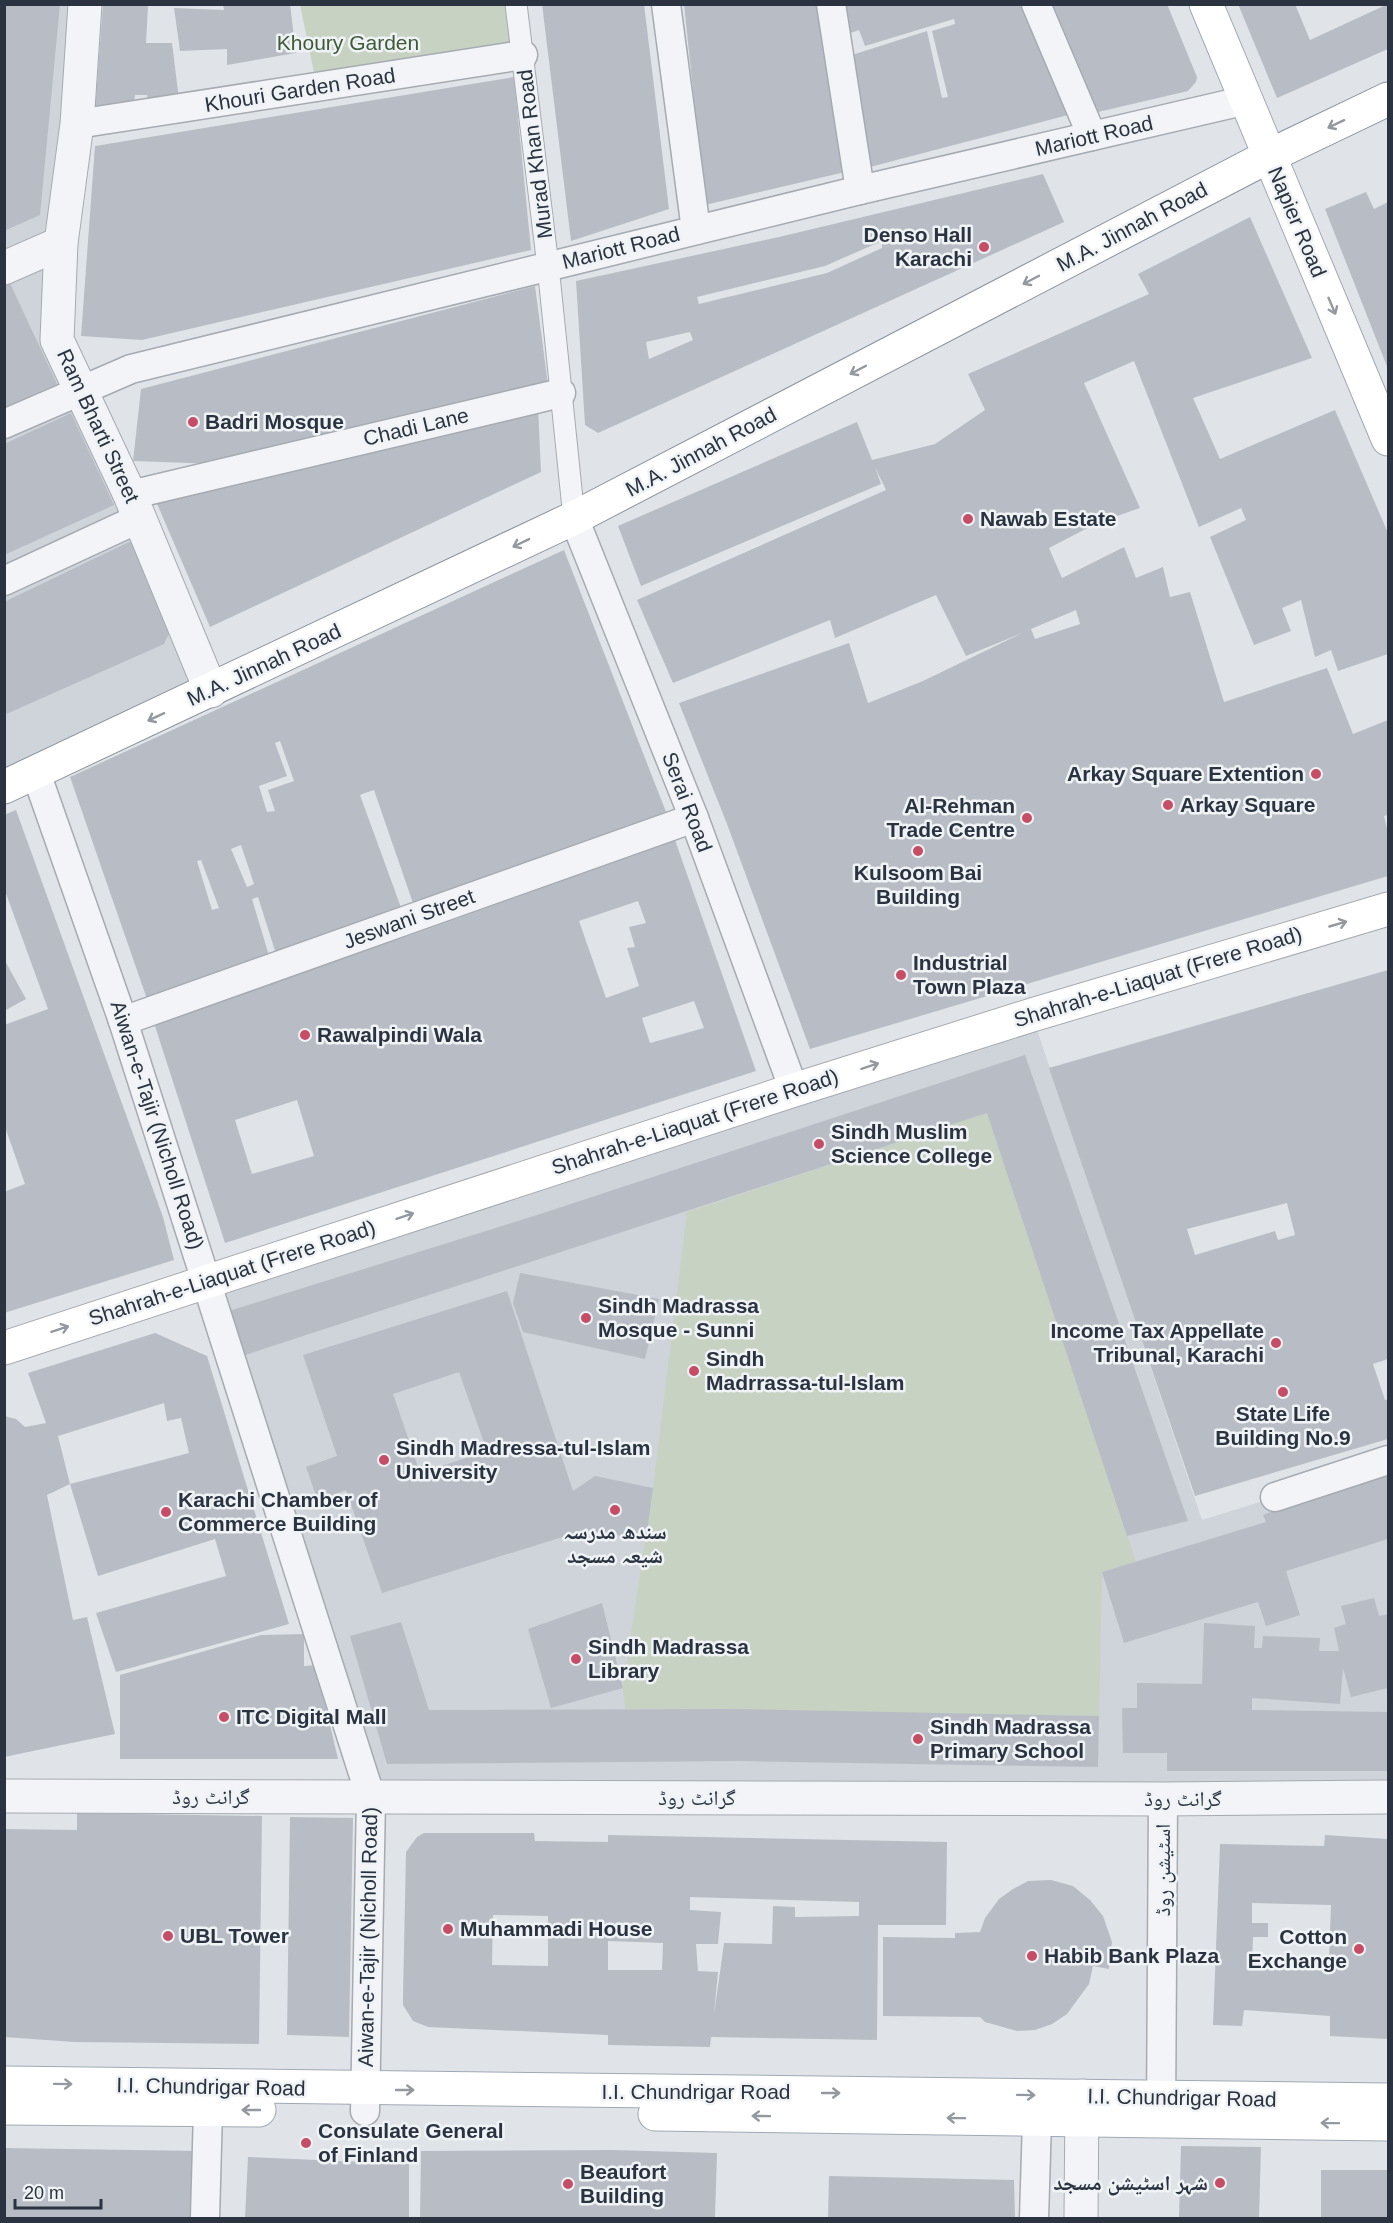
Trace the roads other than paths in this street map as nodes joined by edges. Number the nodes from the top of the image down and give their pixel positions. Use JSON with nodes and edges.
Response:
{"nodes":[{"id":1,"x":85,"y":4,"type":"edge"},
{"id":2,"x":516,"y":4,"type":"edge"},
{"id":3,"x":666,"y":4,"type":"edge"},
{"id":4,"x":831,"y":4,"type":"edge"},
{"id":5,"x":1036,"y":4,"type":"edge"},
{"id":6,"x":1206,"y":4,"type":"edge"},
{"id":7,"x":523,"y":55,"type":"junction"},
{"id":8,"x":1389,"y":99,"type":"edge"},
{"id":9,"x":1247,"y":100,"type":"junction"},
{"id":10,"x":77,"y":124,"type":"junction"},
{"id":11,"x":1092,"y":136,"type":"junction"},
{"id":12,"x":1269,"y":156,"type":"junction"},
{"id":13,"x":860,"y":190,"type":"junction"},
{"id":14,"x":696,"y":230,"type":"junction"},
{"id":15,"x":61,"y":243,"type":"junction"},
{"id":16,"x":548,"y":266,"type":"junction"},
{"id":17,"x":4,"y":267,"type":"edge"},
{"id":18,"x":80,"y":390,"type":"junction"},
{"id":19,"x":561,"y":393,"type":"junction"},
{"id":20,"x":4,"y":424,"type":"edge"},
{"id":21,"x":1389,"y":439,"type":"edge"},
{"id":22,"x":135,"y":506,"type":"junction"},
{"id":23,"x":574,"y":518,"type":"junction"},
{"id":24,"x":4,"y":581,"type":"edge"},
{"id":25,"x":211,"y":691,"type":"junction"},
{"id":26,"x":36,"y":774,"type":"junction"},
{"id":27,"x":4,"y":787,"type":"edge"},
{"id":28,"x":694,"y":818,"type":"junction"},
{"id":29,"x":1389,"y":909,"type":"edge"},
{"id":30,"x":123,"y":1021,"type":"junction"},
{"id":31,"x":794,"y":1090,"type":"junction"},
{"id":32,"x":208,"y":1280,"type":"junction"},
{"id":33,"x":4,"y":1348,"type":"edge"},
{"id":34,"x":1389,"y":1460,"type":"edge"},
{"id":35,"x":1275,"y":1497,"type":"dead end"},
{"id":36,"x":4,"y":1796,"type":"edge"},
{"id":37,"x":1389,"y":1797,"type":"edge"},
{"id":38,"x":371,"y":1798,"type":"junction"},
{"id":39,"x":1163,"y":1799,"type":"junction"},
{"id":40,"x":4,"y":2084,"type":"edge"},
{"id":41,"x":364,"y":2100,"type":"junction"},
{"id":42,"x":1389,"y":2100,"type":"edge"},
{"id":43,"x":4,"y":2108,"type":"edge"},
{"id":44,"x":1082,"y":2108,"type":"junction"},
{"id":45,"x":1161,"y":2109,"type":"junction"},
{"id":46,"x":208,"y":2110,"type":"junction"},
{"id":47,"x":1037,"y":2120,"type":"junction"},
{"id":48,"x":1389,"y":2124,"type":"edge"},
{"id":49,"x":1081,"y":2203,"type":"edge"},
{"id":50,"x":205,"y":2218,"type":"edge"},
{"id":51,"x":1034,"y":2218,"type":"edge"}],
"edges":[{"from":1,"to":10,"type":"street","name":"Ram Bharti Street"},
{"from":2,"to":7,"type":"street","name":"Murad Khan Road"},
{"from":3,"to":14,"type":"street"},
{"from":4,"to":13,"type":"street"},
{"from":5,"to":11,"type":"street"},
{"from":6,"to":9,"type":"main road","name":"Napier Road"},
{"from":7,"to":10,"type":"street","name":"Khouri Garden Road"},
{"from":7,"to":16,"type":"street","name":"Murad Khan Road"},
{"from":8,"to":12,"type":"main road","name":"M.A. Jinnah Road","one_way":true},
{"from":9,"to":11,"type":"street","name":"Mariott Road"},
{"from":9,"to":12,"type":"main road","name":"Napier Road"},
{"from":10,"to":15,"type":"street","name":"Ram Bharti Street"},
{"from":11,"to":13,"type":"street","name":"Mariott Road"},
{"from":12,"to":21,"type":"main road","name":"Napier Road","one_way":true},
{"from":12,"to":23,"type":"main road","name":"M.A. Jinnah Road","one_way":true},
{"from":13,"to":14,"type":"street","name":"Mariott Road"},
{"from":14,"to":16,"type":"street","name":"Mariott Road"},
{"from":15,"to":17,"type":"street"},
{"from":15,"to":18,"type":"street","name":"Ram Bharti Street"},
{"from":16,"to":18,"type":"street","name":"Mariott Road"},
{"from":16,"to":19,"type":"street","name":"Murad Khan Road"},
{"from":18,"to":20,"type":"street","name":"Mariott Road"},
{"from":18,"to":22,"type":"street","name":"Ram Bharti Street"},
{"from":19,"to":22,"type":"street","name":"Chadi Lane"},
{"from":19,"to":23,"type":"street","name":"Murad Khan Road"},
{"from":22,"to":24,"type":"street","name":"Chadi Lane"},
{"from":22,"to":25,"type":"street","name":"Ram Bharti Street"},
{"from":23,"to":25,"type":"main road","name":"M.A. Jinnah Road","one_way":true},
{"from":23,"to":28,"type":"street","name":"Serai Road"},
{"from":25,"to":26,"type":"main road","name":"M.A. Jinnah Road","one_way":true},
{"from":26,"to":27,"type":"main road","name":"M.A. Jinnah Road"},
{"from":26,"to":30,"type":"street","name":"Aiwan-e-Tajir (Nicholl Road)"},
{"from":28,"to":30,"type":"street","name":"Jeswani Street"},
{"from":28,"to":31,"type":"street","name":"Serai Road"},
{"from":31,"to":29,"type":"main road","name":"Shahrah-e-Liaquat (Frere Road)","one_way":true},
{"from":30,"to":32,"type":"street","name":"Aiwan-e-Tajir (Nicholl Road)"},
{"from":32,"to":31,"type":"main road","name":"Shahrah-e-Liaquat (Frere Road)","one_way":true},
{"from":33,"to":32,"type":"main road","name":"Shahrah-e-Liaquat (Frere Road)","one_way":true},
{"from":32,"to":38,"type":"street","name":"Aiwan-e-Tajir (Nicholl Road)"},
{"from":34,"to":35,"type":"street"},
{"from":36,"to":38,"type":"street","name":"گرانٹ روڈ"},
{"from":37,"to":39,"type":"street","name":"گرانٹ روڈ"},
{"from":38,"to":39,"type":"street","name":"گرانٹ روڈ"},
{"from":38,"to":41,"type":"street","name":"Aiwan-e-Tajir (Nicholl Road)"},
{"from":39,"to":45,"type":"street","name":"اسٹیشن روڈ"},
{"from":40,"to":41,"type":"main road","name":"I.I. Chundrigar Road","one_way":true},
{"from":41,"to":44,"type":"main road","name":"I.I. Chundrigar Road","one_way":true},
{"from":41,"to":46,"type":"main road","name":"I.I. Chundrigar Road","one_way":true},
{"from":47,"to":41,"type":"main road","name":"I.I. Chundrigar Road","one_way":true},
{"from":42,"to":45,"type":"main road","name":"I.I. Chundrigar Road"},
{"from":43,"to":46,"type":"main road","name":"I.I. Chundrigar Road"},
{"from":44,"to":45,"type":"main road","name":"I.I. Chundrigar Road"},
{"from":44,"to":47,"type":"main road","name":"I.I. Chundrigar Road"},
{"from":44,"to":49,"type":"street"},
{"from":48,"to":45,"type":"main road","name":"I.I. Chundrigar Road","one_way":true},
{"from":46,"to":50,"type":"street"},
{"from":47,"to":51,"type":"street"}]}
